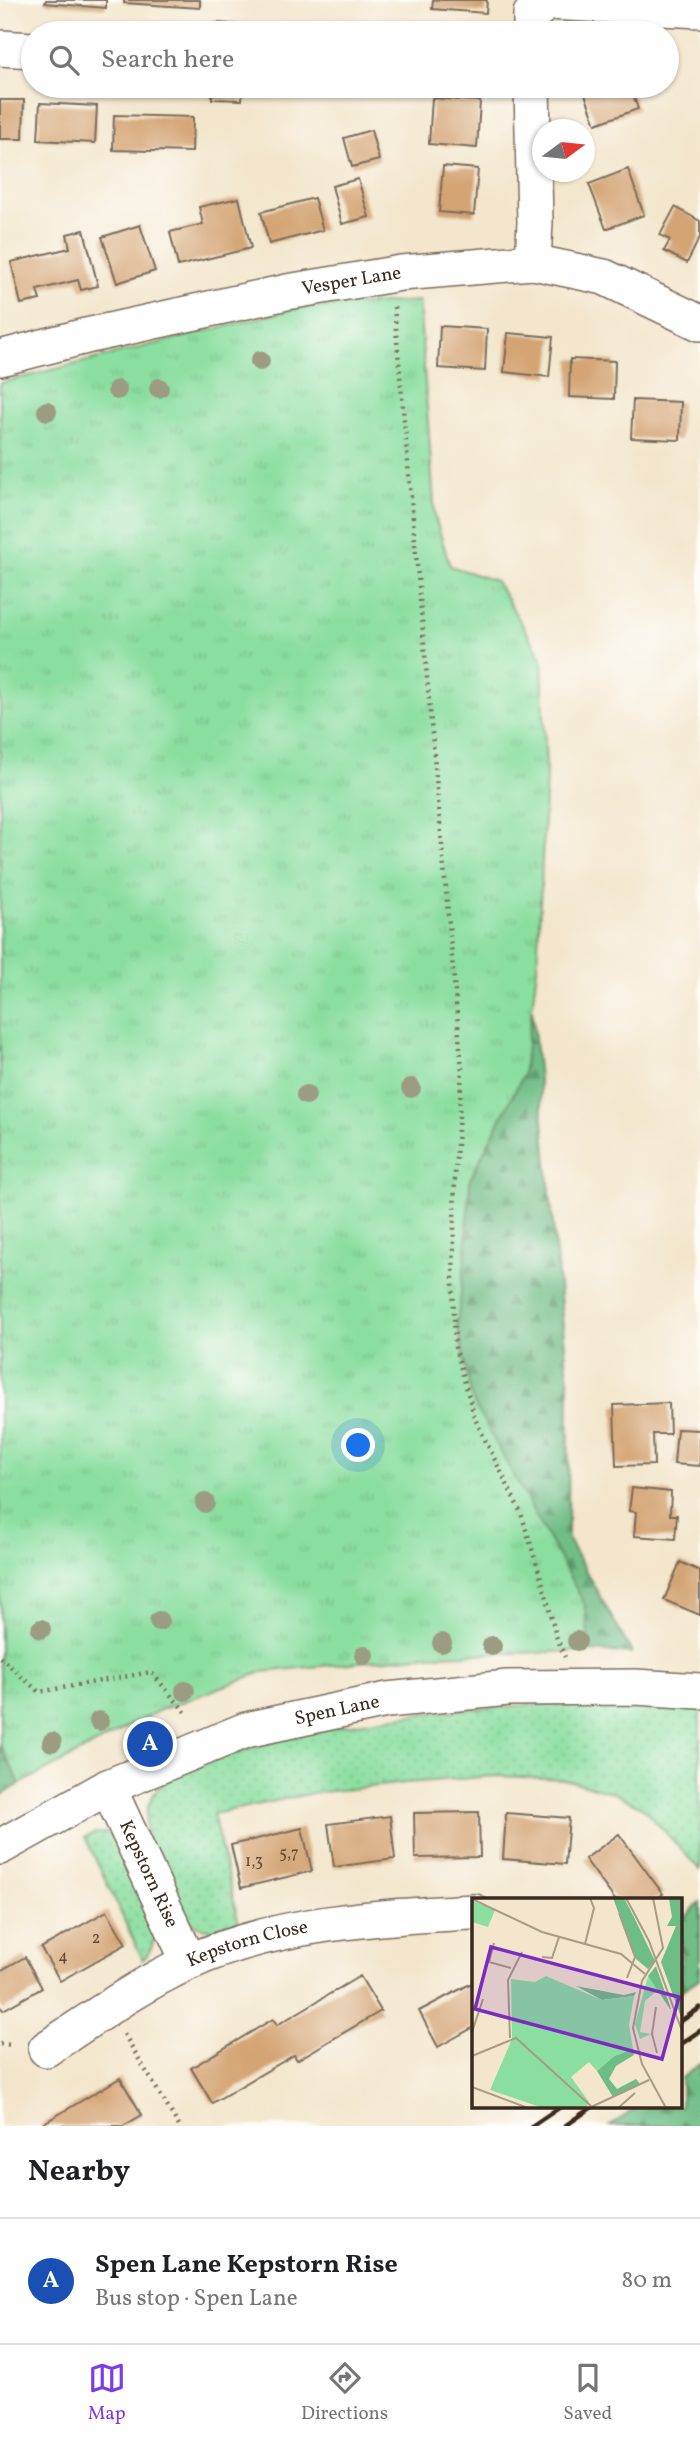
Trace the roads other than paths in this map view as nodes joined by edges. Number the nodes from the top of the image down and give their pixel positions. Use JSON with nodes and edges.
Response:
{"nodes":[{"id":1,"x":700,"y":10,"type":"edge"},
{"id":2,"x":531,"y":21,"type":"edge"},
{"id":3,"x":0,"y":48,"type":"edge"},
{"id":4,"x":21,"y":49,"type":"edge"},
{"id":5,"x":532,"y":98,"type":"edge"},
{"id":6,"x":533,"y":262,"type":"junction"},
{"id":7,"x":700,"y":323,"type":"edge"},
{"id":8,"x":0,"y":358,"type":"edge"},
{"id":9,"x":700,"y":1691,"type":"edge"},
{"id":10,"x":108,"y":1787,"type":"junction"},
{"id":11,"x":0,"y":1847,"type":"edge"},
{"id":12,"x":472,"y":1912,"type":"edge"},
{"id":13,"x":189,"y":1962,"type":"junction"},
{"id":14,"x":46,"y":2049,"type":"dead end"}],
"edges":[{"from":1,"to":2,"type":"street"},
{"from":3,"to":4,"type":"street"},
{"from":5,"to":6,"type":"street"},
{"from":6,"to":7,"type":"street","name":"Vesper Lane"},
{"from":6,"to":8,"type":"street","name":"Vesper Lane"},
{"from":9,"to":10,"type":"street","name":"Spen Lane"},
{"from":10,"to":11,"type":"street","name":"Spen Lane"},
{"from":10,"to":13,"type":"street","name":"Kepstorn Rise"},
{"from":12,"to":13,"type":"street","name":"Kepstorn Close"},
{"from":13,"to":14,"type":"street","name":"Kepstorn Close"}]}
